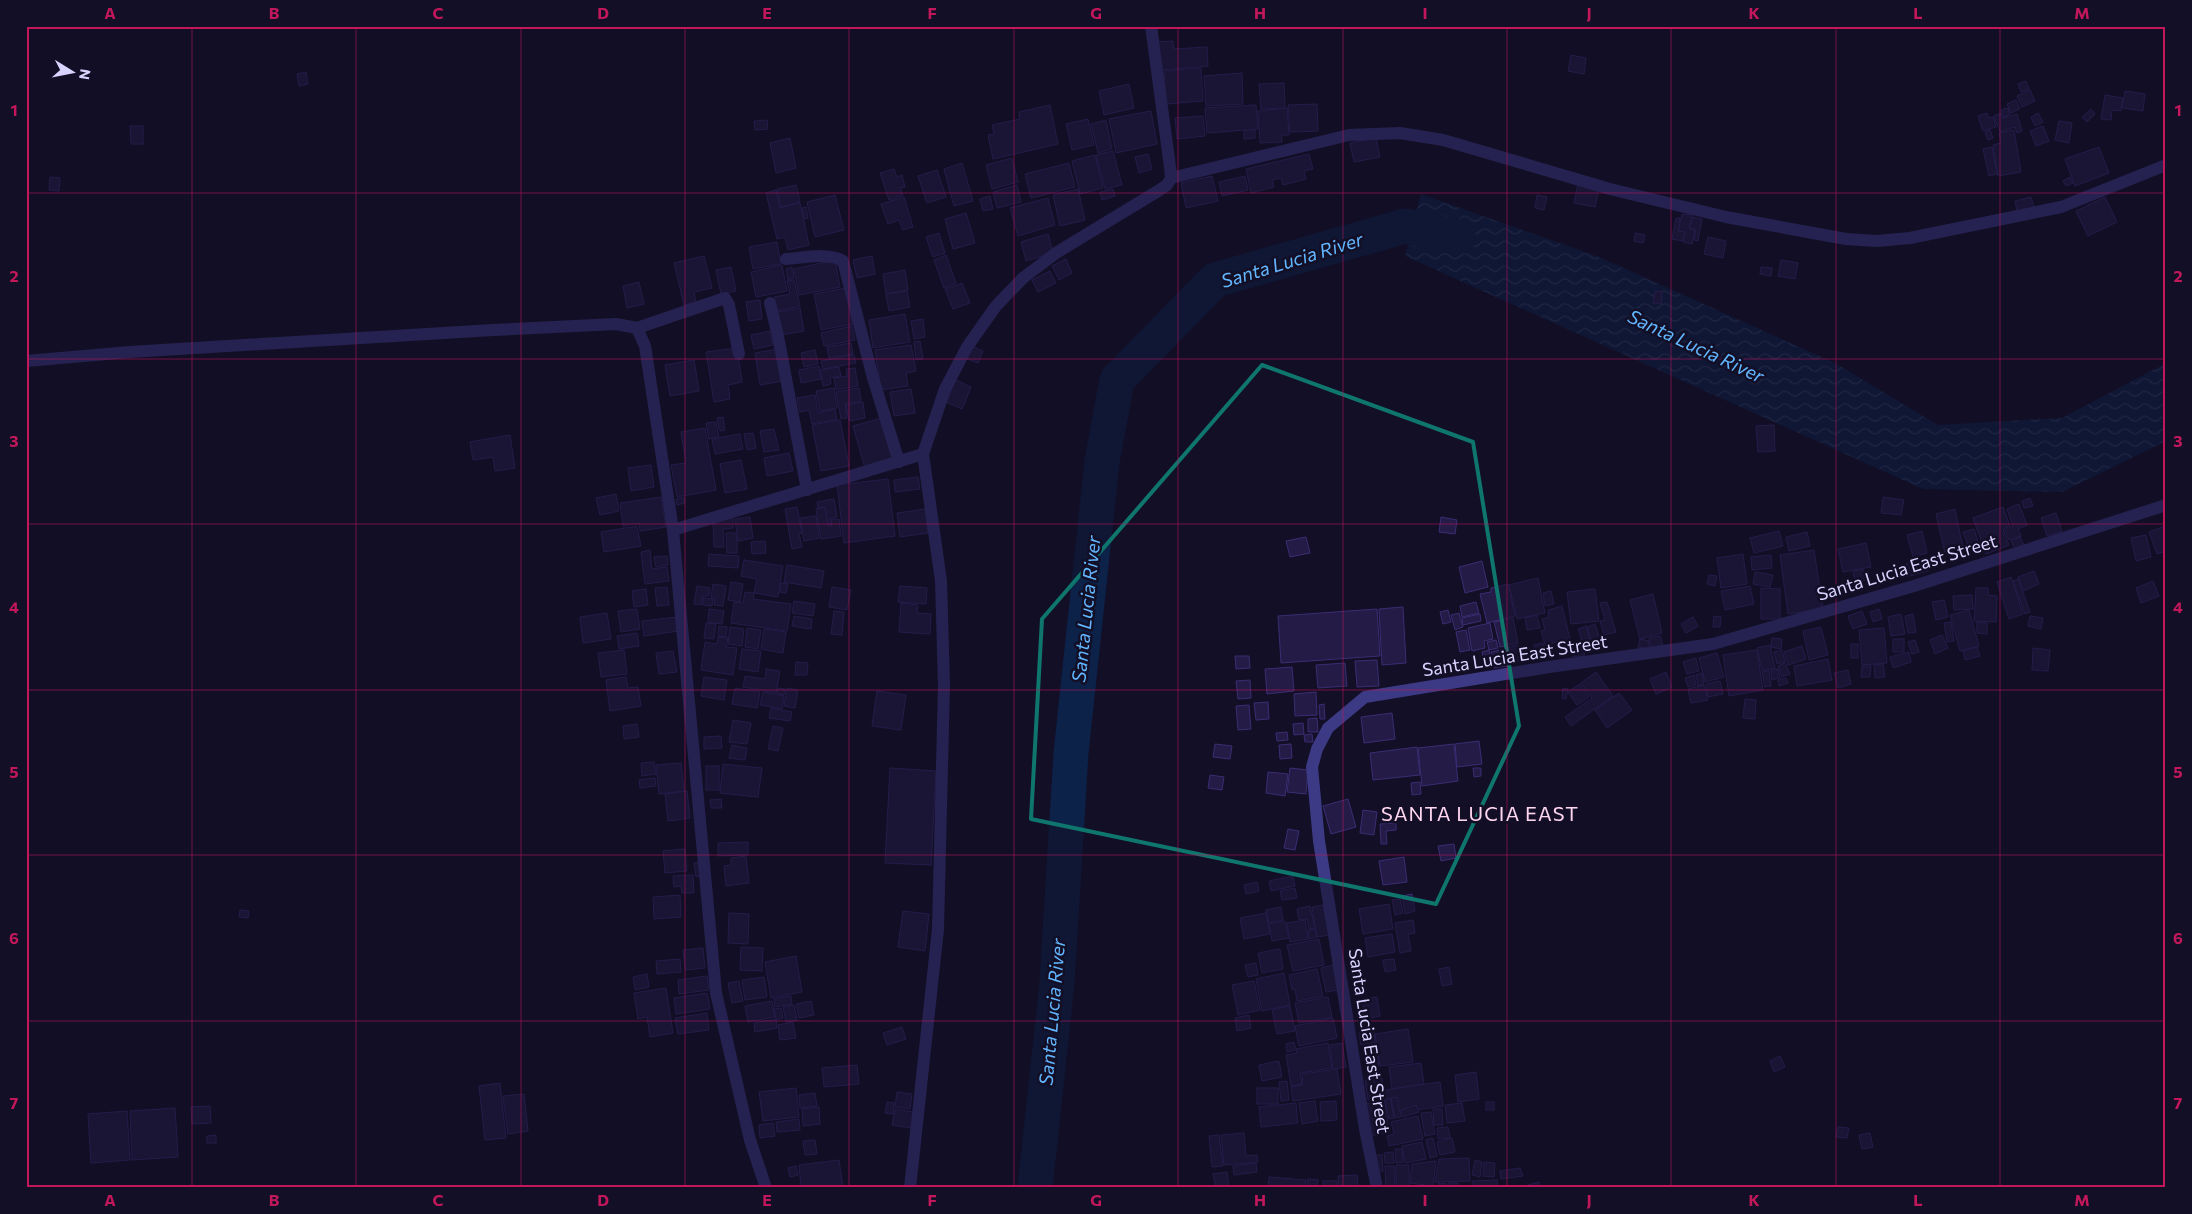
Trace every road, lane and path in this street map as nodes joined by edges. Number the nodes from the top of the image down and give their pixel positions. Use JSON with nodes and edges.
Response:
{"nodes":[{"id":1,"x":1151,"y":26,"type":"edge"},
{"id":2,"x":2166,"y":165,"type":"edge"},
{"id":3,"x":1170,"y":178,"type":"junction"},
{"id":4,"x":786,"y":259,"type":"dead end"},
{"id":5,"x":770,"y":303,"type":"dead end"},
{"id":6,"x":637,"y":328,"type":"junction"},
{"id":7,"x":739,"y":354,"type":"dead end"},
{"id":8,"x":26,"y":361,"type":"edge"},
{"id":9,"x":924,"y":454,"type":"junction"},
{"id":10,"x":898,"y":462,"type":"junction"},
{"id":11,"x":807,"y":490,"type":"junction"},
{"id":12,"x":2166,"y":505,"type":"edge"},
{"id":13,"x":673,"y":530,"type":"junction"},
{"id":14,"x":766,"y":1188,"type":"edge"},
{"id":15,"x":910,"y":1188,"type":"edge"},
{"id":16,"x":1377,"y":1188,"type":"edge"}],
"edges":[{"from":1,"to":3,"type":"street"},
{"from":2,"to":3,"type":"street"},
{"from":3,"to":9,"type":"street"},
{"from":4,"to":10,"type":"street"},
{"from":5,"to":11,"type":"street"},
{"from":6,"to":7,"type":"street"},
{"from":6,"to":8,"type":"street"},
{"from":6,"to":13,"type":"street"},
{"from":9,"to":10,"type":"street"},
{"from":9,"to":15,"type":"street"},
{"from":10,"to":11,"type":"street"},
{"from":11,"to":13,"type":"street"},
{"from":12,"to":16,"type":"street","name":"Santa Lucia East Street"},
{"from":13,"to":14,"type":"street"}]}
